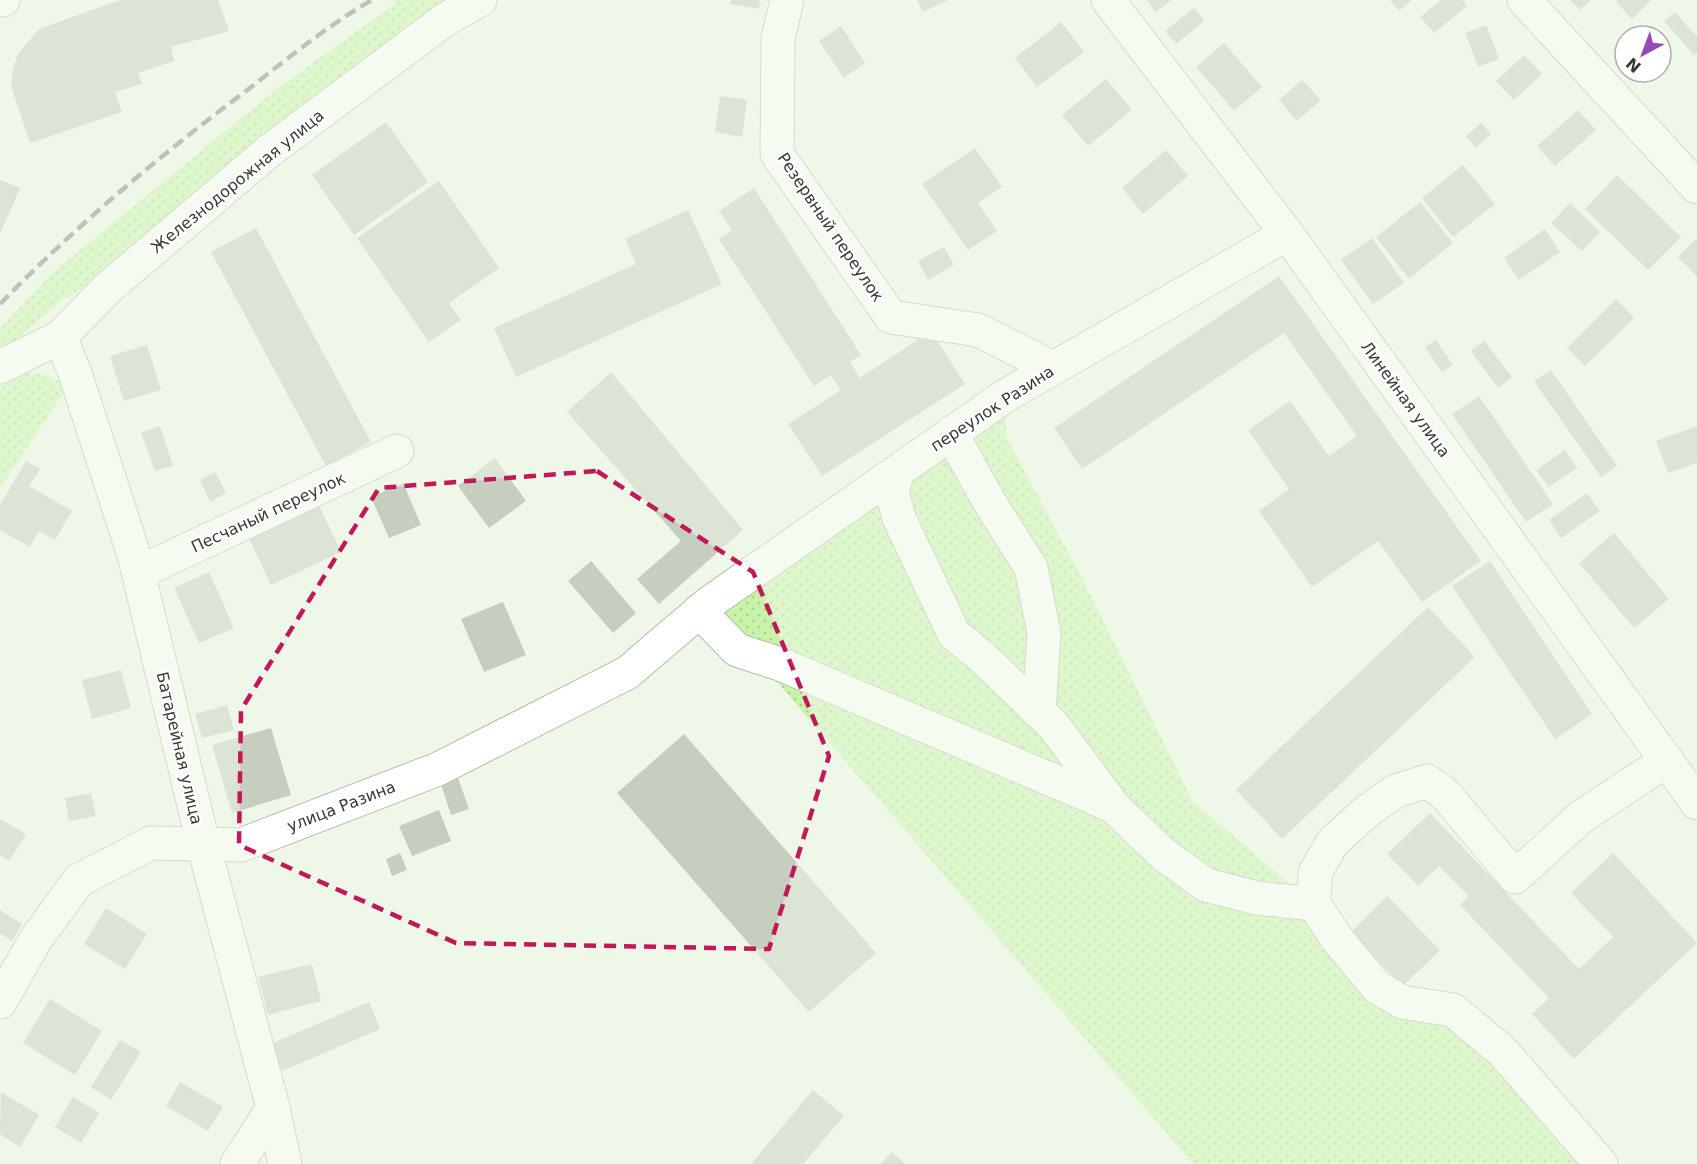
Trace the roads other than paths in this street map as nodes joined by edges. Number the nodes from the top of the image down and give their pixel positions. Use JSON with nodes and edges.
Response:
{"nodes":[{"id":1,"x":480,"y":0,"type":"edge"},
{"id":2,"x":787,"y":0,"type":"edge"},
{"id":3,"x":1108,"y":0,"type":"edge"},
{"id":4,"x":1524,"y":0,"type":"edge"},
{"id":5,"x":1697,"y":187,"type":"edge"},
{"id":6,"x":1287,"y":234,"type":"junction"},
{"id":7,"x":60,"y":337,"type":"junction"},
{"id":8,"x":0,"y":367,"type":"edge"},
{"id":9,"x":1053,"y":368,"type":"junction"},
{"id":10,"x":951,"y":434,"type":"junction"},
{"id":11,"x":397,"y":451,"type":"dead end"},
{"id":12,"x":898,"y":471,"type":"junction"},
{"id":13,"x":138,"y":573,"type":"junction"},
{"id":14,"x":704,"y":607,"type":"junction"},
{"id":15,"x":1039,"y":712,"type":"junction"},
{"id":16,"x":1679,"y":760,"type":"edge"},
{"id":17,"x":1697,"y":802,"type":"edge"},
{"id":18,"x":1114,"y":807,"type":"junction"},
{"id":19,"x":203,"y":843,"type":"junction"},
{"id":20,"x":1314,"y":904,"type":"junction"},
{"id":21,"x":0,"y":1002,"type":"edge"},
{"id":22,"x":273,"y":1108,"type":"junction"},
{"id":23,"x":237,"y":1164,"type":"edge"},
{"id":24,"x":285,"y":1164,"type":"edge"},
{"id":25,"x":1601,"y":1164,"type":"edge"}],
"edges":[{"from":1,"to":7,"type":"street","name":"Железнодорожная улица"},
{"from":2,"to":9,"type":"street","name":"Резервный переулок"},
{"from":3,"to":6,"type":"street","name":"Линейная улица"},
{"from":4,"to":5,"type":"street"},
{"from":6,"to":9,"type":"street","name":"переулок Разина"},
{"from":6,"to":16,"type":"street","name":"Линейная улица"},
{"from":7,"to":8,"type":"street","name":"Железнодорожная улица"},
{"from":7,"to":13,"type":"street","name":"Батарейная улица"},
{"from":9,"to":10,"type":"street","name":"переулок Разина"},
{"from":10,"to":12,"type":"street","name":"переулок Разина"},
{"from":10,"to":15,"type":"street"},
{"from":11,"to":13,"type":"street","name":"Песчаный переулок"},
{"from":12,"to":14,"type":"street","name":"переулок Разина"},
{"from":12,"to":15,"type":"street"},
{"from":13,"to":19,"type":"street","name":"Батарейная улица"},
{"from":14,"to":18,"type":"street"},
{"from":14,"to":19,"type":"street","name":"улица Разина"},
{"from":15,"to":18,"type":"street"},
{"from":16,"to":17,"type":"street","name":"Линейная улица"},
{"from":16,"to":20,"type":"street"},
{"from":18,"to":20,"type":"street"},
{"from":19,"to":21,"type":"street","name":"улица Разина"},
{"from":19,"to":22,"type":"street","name":"Батарейная улица"},
{"from":20,"to":25,"type":"street"},
{"from":22,"to":23,"type":"street"},
{"from":22,"to":24,"type":"street","name":"Батарейная улица"}]}
